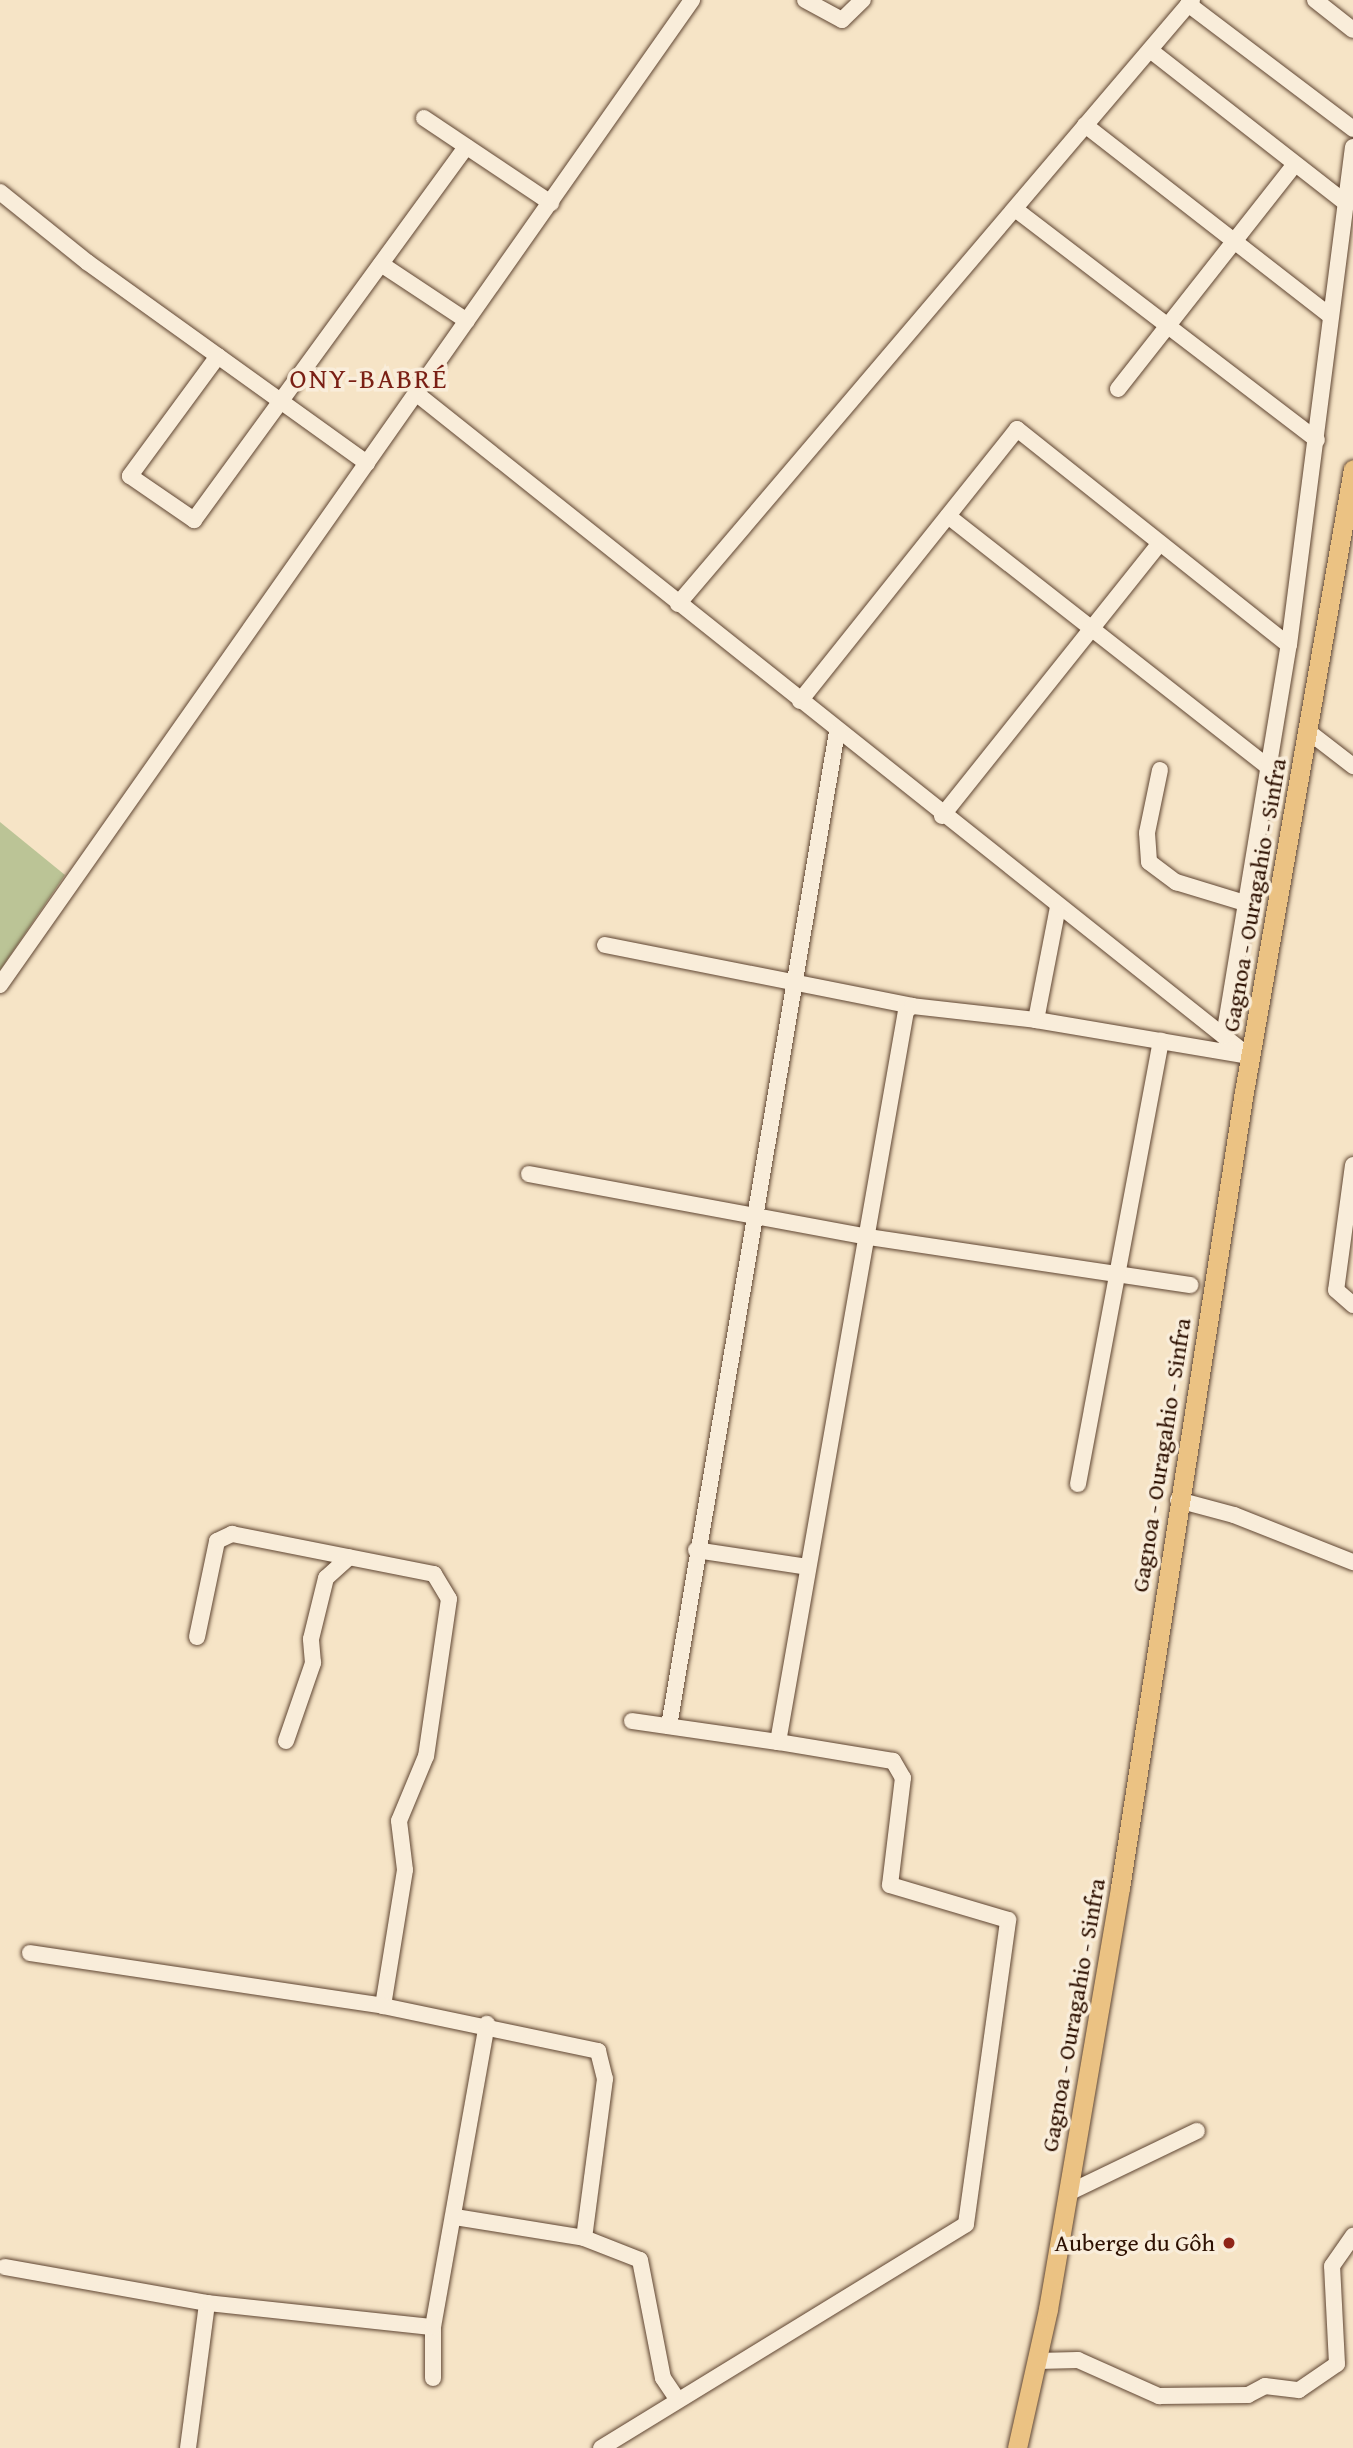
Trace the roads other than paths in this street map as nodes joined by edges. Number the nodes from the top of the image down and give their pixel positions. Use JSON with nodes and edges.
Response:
{"nodes":[{"id":1,"x":692,"y":0,"type":"edge"},
{"id":2,"x":805,"y":0,"type":"edge"},
{"id":3,"x":863,"y":0,"type":"edge"},
{"id":4,"x":1315,"y":0,"type":"edge"},
{"id":5,"x":1190,"y":2,"type":"edge"},
{"id":6,"x":1353,"y":30,"type":"edge"},
{"id":7,"x":1150,"y":50,"type":"junction"},
{"id":8,"x":424,"y":118,"type":"dead end"},
{"id":9,"x":1085,"y":125,"type":"junction"},
{"id":10,"x":1353,"y":129,"type":"edge"},
{"id":11,"x":466,"y":147,"type":"junction"},
{"id":12,"x":1353,"y":148,"type":"edge"},
{"id":13,"x":1295,"y":164,"type":"junction"},
{"id":14,"x":0,"y":192,"type":"edge"},
{"id":15,"x":1343,"y":201,"type":"junction"},
{"id":16,"x":551,"y":203,"type":"junction"},
{"id":17,"x":1015,"y":209,"type":"junction"},
{"id":18,"x":1235,"y":242,"type":"junction"},
{"id":19,"x":381,"y":264,"type":"junction"},
{"id":20,"x":1330,"y":316,"type":"junction"},
{"id":21,"x":467,"y":321,"type":"junction"},
{"id":22,"x":1170,"y":328,"type":"junction"},
{"id":23,"x":218,"y":356,"type":"junction"},
{"id":24,"x":1118,"y":389,"type":"dead end"},
{"id":25,"x":416,"y":394,"type":"junction"},
{"id":26,"x":281,"y":401,"type":"junction"},
{"id":27,"x":1317,"y":440,"type":"junction"},
{"id":28,"x":367,"y":463,"type":"junction"},
{"id":29,"x":1353,"y":470,"type":"edge"},
{"id":30,"x":948,"y":516,"type":"junction"},
{"id":31,"x":1160,"y":543,"type":"junction"},
{"id":32,"x":678,"y":604,"type":"junction"},
{"id":33,"x":1089,"y":630,"type":"junction"},
{"id":34,"x":1289,"y":645,"type":"junction"},
{"id":35,"x":800,"y":701,"type":"junction"},
{"id":36,"x":837,"y":732,"type":"junction"},
{"id":37,"x":1309,"y":732,"type":"junction"},
{"id":38,"x":1353,"y":766,"type":"edge"},
{"id":39,"x":1160,"y":770,"type":"dead end"},
{"id":40,"x":1272,"y":770,"type":"junction"},
{"id":41,"x":942,"y":816,"type":"junction"},
{"id":42,"x":1248,"y":904,"type":"junction"},
{"id":43,"x":1058,"y":907,"type":"junction"},
{"id":44,"x":605,"y":945,"type":"dead end"},
{"id":45,"x":793,"y":982,"type":"junction"},
{"id":46,"x":0,"y":985,"type":"edge"},
{"id":47,"x":912,"y":1006,"type":"junction"},
{"id":48,"x":1036,"y":1020,"type":"junction"},
{"id":49,"x":1224,"y":1036,"type":"junction"},
{"id":50,"x":1161,"y":1041,"type":"junction"},
{"id":51,"x":1250,"y":1056,"type":"junction"},
{"id":52,"x":1353,"y":1165,"type":"edge"},
{"id":53,"x":529,"y":1174,"type":"dead end"},
{"id":54,"x":753,"y":1215,"type":"junction"},
{"id":55,"x":869,"y":1237,"type":"junction"},
{"id":56,"x":1118,"y":1274,"type":"junction"},
{"id":57,"x":1190,"y":1285,"type":"dead end"},
{"id":58,"x":1353,"y":1305,"type":"edge"},
{"id":59,"x":1078,"y":1485,"type":"dead end"},
{"id":60,"x":1178,"y":1500,"type":"junction"},
{"id":61,"x":696,"y":1550,"type":"junction"},
{"id":62,"x":349,"y":1557,"type":"junction"},
{"id":63,"x":1353,"y":1562,"type":"edge"},
{"id":64,"x":808,"y":1567,"type":"junction"},
{"id":65,"x":197,"y":1637,"type":"dead end"},
{"id":66,"x":632,"y":1721,"type":"dead end"},
{"id":67,"x":669,"y":1726,"type":"junction"},
{"id":68,"x":286,"y":1741,"type":"dead end"},
{"id":69,"x":779,"y":1742,"type":"junction"},
{"id":70,"x":30,"y":1953,"type":"dead end"},
{"id":71,"x":383,"y":2006,"type":"junction"},
{"id":72,"x":487,"y":2024,"type":"junction"},
{"id":73,"x":1197,"y":2131,"type":"dead end"},
{"id":74,"x":1068,"y":2193,"type":"junction"},
{"id":75,"x":455,"y":2217,"type":"junction"},
{"id":76,"x":1353,"y":2236,"type":"edge"},
{"id":77,"x":584,"y":2238,"type":"junction"},
{"id":78,"x":5,"y":2267,"type":"dead end"},
{"id":79,"x":207,"y":2303,"type":"junction"},
{"id":80,"x":433,"y":2327,"type":"junction"},
{"id":81,"x":1037,"y":2361,"type":"junction"},
{"id":82,"x":1345,"y":2366,"type":"edge"},
{"id":83,"x":433,"y":2378,"type":"dead end"},
{"id":84,"x":677,"y":2399,"type":"junction"},
{"id":85,"x":188,"y":2448,"type":"edge"},
{"id":86,"x":601,"y":2448,"type":"edge"},
{"id":87,"x":1017,"y":2448,"type":"edge"}],
"edges":[{"from":1,"to":16,"type":"street"},
{"from":2,"to":3,"type":"street"},
{"from":4,"to":6,"type":"street"},
{"from":5,"to":7,"type":"street"},
{"from":5,"to":10,"type":"street"},
{"from":7,"to":9,"type":"street"},
{"from":7,"to":13,"type":"street"},
{"from":8,"to":11,"type":"street"},
{"from":9,"to":17,"type":"street"},
{"from":9,"to":18,"type":"street"},
{"from":11,"to":16,"type":"street"},
{"from":11,"to":19,"type":"street"},
{"from":12,"to":15,"type":"street"},
{"from":13,"to":15,"type":"street"},
{"from":13,"to":18,"type":"street"},
{"from":14,"to":23,"type":"street"},
{"from":15,"to":20,"type":"street"},
{"from":16,"to":21,"type":"street"},
{"from":17,"to":22,"type":"street"},
{"from":17,"to":32,"type":"street"},
{"from":18,"to":20,"type":"street"},
{"from":18,"to":22,"type":"street"},
{"from":19,"to":21,"type":"street"},
{"from":19,"to":26,"type":"street"},
{"from":20,"to":27,"type":"street"},
{"from":21,"to":25,"type":"street"},
{"from":22,"to":24,"type":"street"},
{"from":22,"to":27,"type":"street"},
{"from":23,"to":26,"type":"street"},
{"from":23,"to":26,"type":"street"},
{"from":25,"to":28,"type":"street"},
{"from":25,"to":32,"type":"street"},
{"from":26,"to":28,"type":"street"},
{"from":27,"to":34,"type":"street"},
{"from":28,"to":46,"type":"street"},
{"from":29,"to":37,"type":"main road","name":"Gagnoa - Ouragahio - Sinfra"},
{"from":30,"to":31,"type":"street"},
{"from":30,"to":33,"type":"street"},
{"from":30,"to":35,"type":"street"},
{"from":31,"to":33,"type":"street"},
{"from":31,"to":34,"type":"street"},
{"from":32,"to":35,"type":"street"},
{"from":33,"to":40,"type":"street"},
{"from":33,"to":41,"type":"street"},
{"from":34,"to":40,"type":"street"},
{"from":35,"to":36,"type":"street"},
{"from":36,"to":41,"type":"street"},
{"from":36,"to":45,"type":"street"},
{"from":37,"to":38,"type":"street"},
{"from":37,"to":51,"type":"main road","name":"Gagnoa - Ouragahio - Sinfra"},
{"from":39,"to":42,"type":"street"},
{"from":40,"to":42,"type":"street"},
{"from":41,"to":43,"type":"street"},
{"from":42,"to":49,"type":"street"},
{"from":43,"to":48,"type":"street"},
{"from":43,"to":49,"type":"street"},
{"from":44,"to":45,"type":"street"},
{"from":45,"to":47,"type":"street"},
{"from":45,"to":54,"type":"street"},
{"from":47,"to":48,"type":"street"},
{"from":47,"to":55,"type":"street"},
{"from":48,"to":50,"type":"street"},
{"from":49,"to":51,"type":"street"},
{"from":50,"to":51,"type":"street"},
{"from":50,"to":56,"type":"street"},
{"from":51,"to":60,"type":"main road","name":"Gagnoa - Ouragahio - Sinfra"},
{"from":52,"to":58,"type":"street"},
{"from":53,"to":54,"type":"street"},
{"from":54,"to":55,"type":"street"},
{"from":54,"to":61,"type":"street"},
{"from":55,"to":56,"type":"street"},
{"from":55,"to":64,"type":"street"},
{"from":56,"to":57,"type":"street"},
{"from":56,"to":59,"type":"street"},
{"from":60,"to":63,"type":"street"},
{"from":60,"to":74,"type":"main road","name":"Gagnoa - Ouragahio - Sinfra"},
{"from":61,"to":64,"type":"street"},
{"from":61,"to":67,"type":"street"},
{"from":62,"to":65,"type":"street"},
{"from":62,"to":68,"type":"street"},
{"from":62,"to":71,"type":"street"},
{"from":64,"to":69,"type":"street"},
{"from":66,"to":67,"type":"street"},
{"from":67,"to":69,"type":"street"},
{"from":69,"to":84,"type":"street"},
{"from":70,"to":71,"type":"street"},
{"from":71,"to":72,"type":"street"},
{"from":72,"to":75,"type":"street"},
{"from":72,"to":77,"type":"street"},
{"from":73,"to":74,"type":"street"},
{"from":74,"to":81,"type":"main road","name":"Gagnoa - Ouragahio - Sinfra"},
{"from":75,"to":77,"type":"street"},
{"from":75,"to":80,"type":"street"},
{"from":76,"to":82,"type":"street"},
{"from":77,"to":84,"type":"street"},
{"from":78,"to":79,"type":"street"},
{"from":79,"to":80,"type":"street"},
{"from":79,"to":85,"type":"street"},
{"from":80,"to":83,"type":"street"},
{"from":81,"to":82,"type":"street"},
{"from":81,"to":87,"type":"main road","name":"Gagnoa - Ouragahio - Sinfra"},
{"from":84,"to":86,"type":"street"}]}
